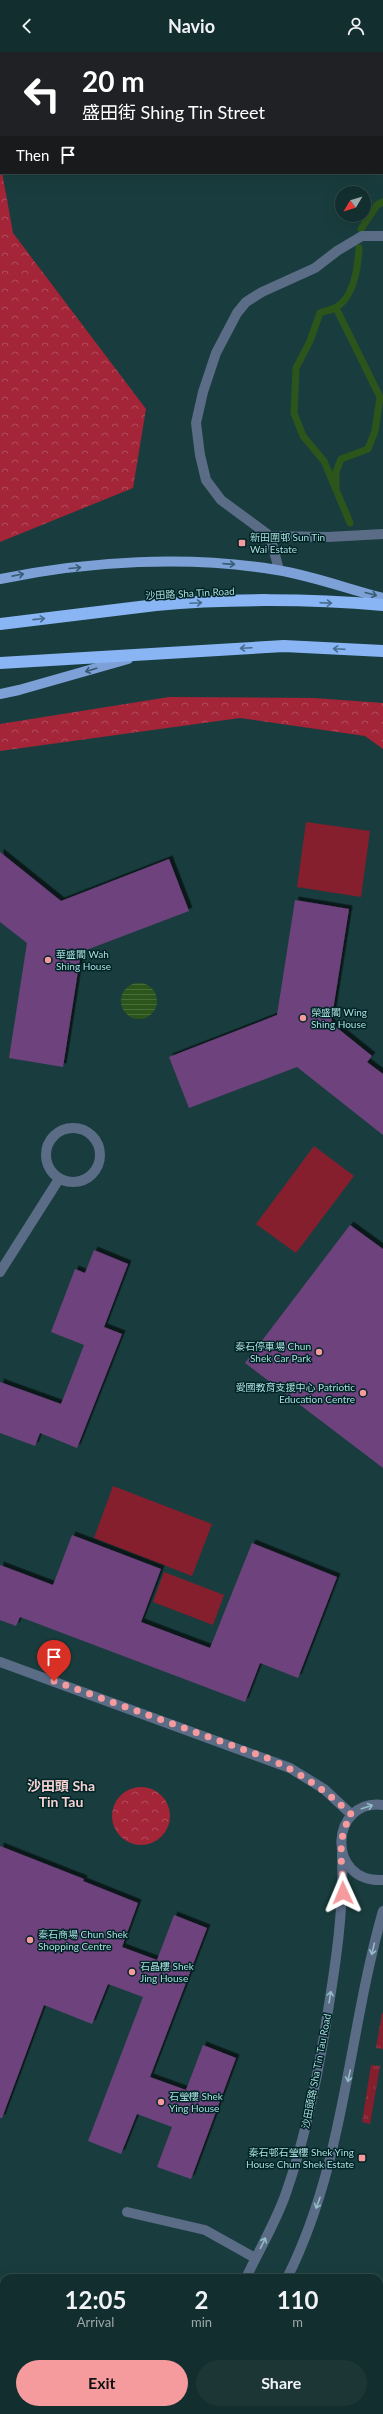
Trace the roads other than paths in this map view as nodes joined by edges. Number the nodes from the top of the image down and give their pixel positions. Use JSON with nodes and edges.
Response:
{"nodes":[{"id":1,"x":383,"y":236,"type":"edge"},
{"id":2,"x":383,"y":534,"type":"edge"},
{"id":3,"x":270,"y":536,"type":"junction"},
{"id":4,"x":279,"y":570,"type":"junction"},
{"id":5,"x":0,"y":579,"type":"edge"},
{"id":6,"x":383,"y":598,"type":"edge"},
{"id":7,"x":383,"y":605,"type":"edge"},
{"id":8,"x":0,"y":624,"type":"edge"},
{"id":9,"x":383,"y":651,"type":"edge"},
{"id":10,"x":142,"y":655,"type":"junction"},
{"id":11,"x":0,"y":663,"type":"edge"},
{"id":12,"x":0,"y":694,"type":"edge"},
{"id":13,"x":59,"y":1179,"type":"junction"},
{"id":14,"x":0,"y":1272,"type":"edge"},
{"id":15,"x":0,"y":1662,"type":"edge"},
{"id":16,"x":383,"y":1805,"type":"edge"},
{"id":17,"x":352,"y":1815,"type":"junction"},
{"id":18,"x":342,"y":1854,"type":"junction"},
{"id":19,"x":383,"y":1880,"type":"edge"},
{"id":20,"x":383,"y":1911,"type":"edge"},
{"id":21,"x":127,"y":2212,"type":"dead end"},
{"id":22,"x":255,"y":2258,"type":"junction"},
{"id":23,"x":248,"y":2274,"type":"edge"},
{"id":24,"x":289,"y":2274,"type":"edge"}],
"edges":[{"from":1,"to":3,"type":"street"},
{"from":2,"to":3,"type":"street"},
{"from":3,"to":4,"type":"street"},
{"from":5,"to":4,"type":"main road","one_way":true},
{"from":4,"to":6,"type":"main road","one_way":true},
{"from":8,"to":7,"type":"highway","name":"沙田路 Sha Tin Road","one_way":true},
{"from":9,"to":10,"type":"highway","one_way":true},
{"from":10,"to":11,"type":"highway"},
{"from":10,"to":12,"type":"main road","one_way":true},
{"from":13,"to":13,"type":"street"},
{"from":13,"to":14,"type":"street"},
{"from":15,"to":17,"type":"street"},
{"from":17,"to":16,"type":"street","one_way":true},
{"from":17,"to":18,"type":"street","name":"沙田頭路 Sha Tin Tau Road"},
{"from":18,"to":19,"type":"street"},
{"from":22,"to":18,"type":"street","name":"沙田頭路 Sha Tin Tau Road","one_way":true},
{"from":20,"to":24,"type":"street","one_way":true},
{"from":21,"to":22,"type":"street"},
{"from":22,"to":23,"type":"street","name":"沙田頭路 Sha Tin Tau Road"}]}
